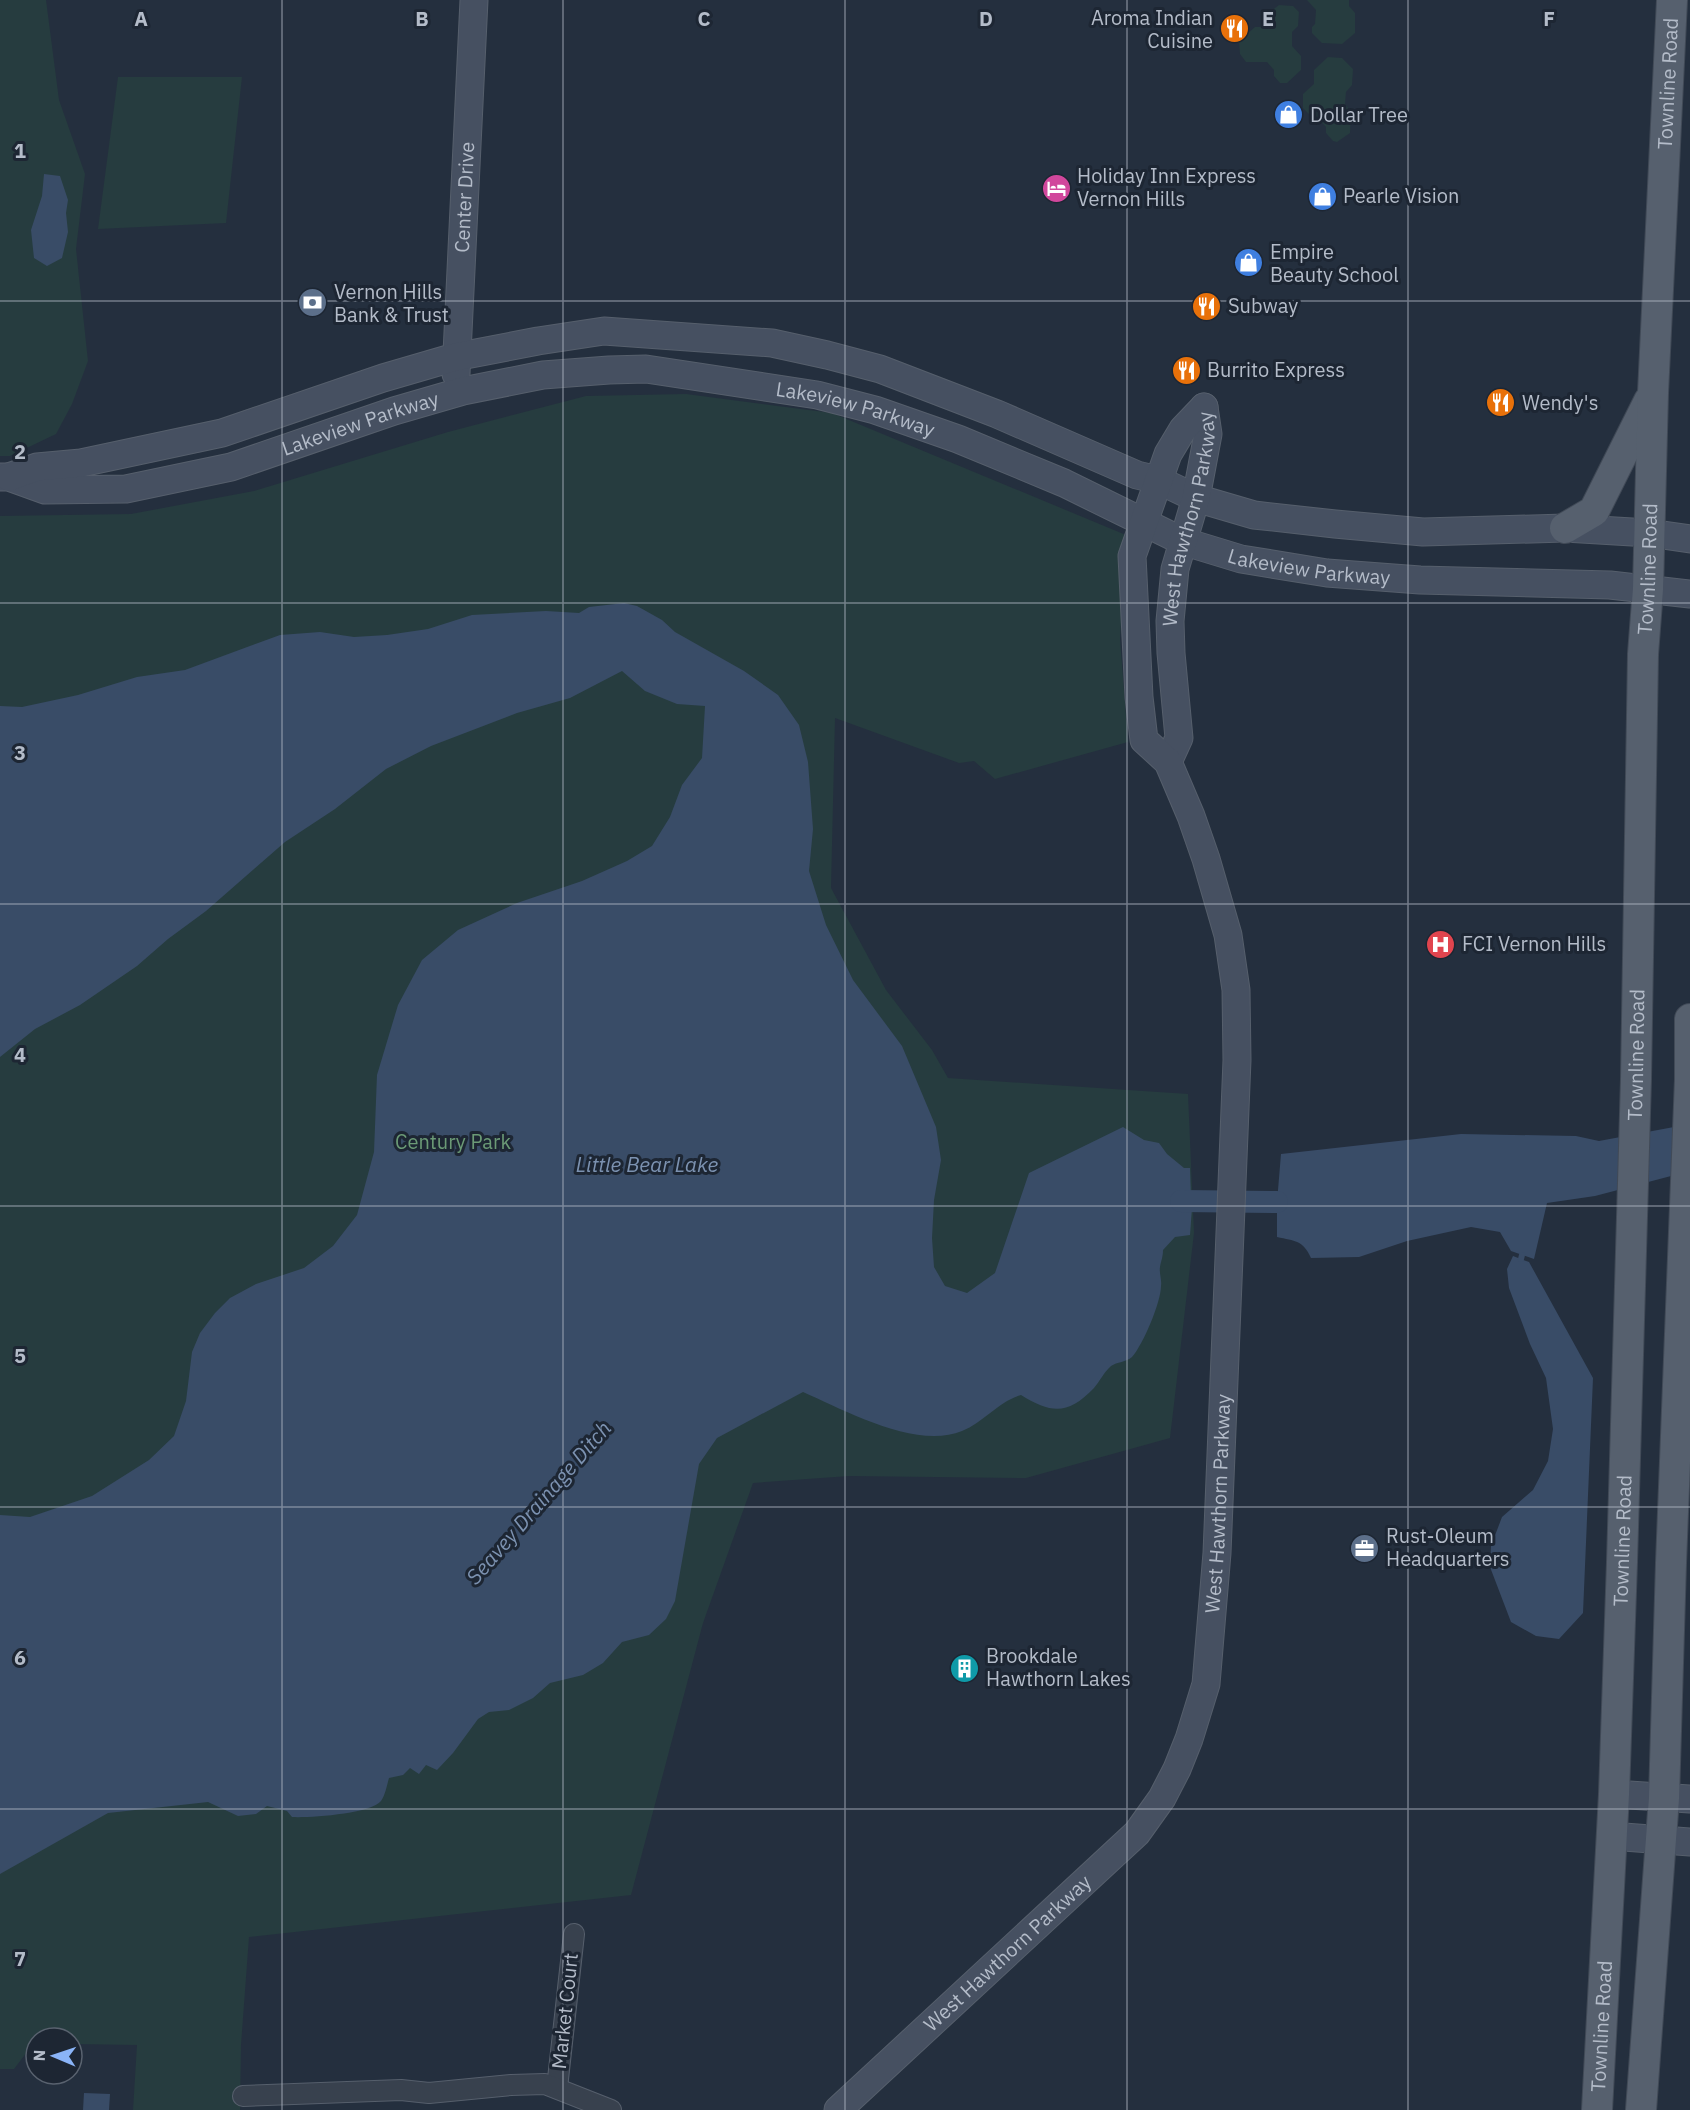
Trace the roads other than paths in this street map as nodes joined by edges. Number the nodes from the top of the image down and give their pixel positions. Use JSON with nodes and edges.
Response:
{"nodes":[{"id":1,"x":474,"y":0,"type":"edge"},
{"id":2,"x":1672,"y":0,"type":"edge"},
{"id":3,"x":456,"y":357,"type":"junction"},
{"id":4,"x":456,"y":393,"type":"junction"},
{"id":5,"x":1653,"y":393,"type":"junction"},
{"id":6,"x":5,"y":477,"type":"edge"},
{"id":7,"x":1158,"y":480,"type":"junction"},
{"id":8,"x":1196,"y":498,"type":"junction"},
{"id":9,"x":1144,"y":522,"type":"junction"},
{"id":10,"x":1565,"y":528,"type":"junction"},
{"id":11,"x":1649,"y":533,"type":"junction"},
{"id":12,"x":1690,"y":539,"type":"edge"},
{"id":13,"x":1182,"y":541,"type":"junction"},
{"id":14,"x":1648,"y":589,"type":"junction"},
{"id":15,"x":1690,"y":594,"type":"edge"},
{"id":16,"x":1168,"y":762,"type":"junction"},
{"id":17,"x":1690,"y":1019,"type":"edge"},
{"id":18,"x":1690,"y":1079,"type":"edge"},
{"id":19,"x":1614,"y":1794,"type":"junction"},
{"id":20,"x":1677,"y":1799,"type":"edge"},
{"id":21,"x":1611,"y":1836,"type":"junction"},
{"id":22,"x":1660,"y":1840,"type":"junction"},
{"id":23,"x":1690,"y":1842,"type":"edge"},
{"id":24,"x":574,"y":1934,"type":"dead end"},
{"id":25,"x":557,"y":2088,"type":"junction"},
{"id":26,"x":243,"y":2096,"type":"dead end"},
{"id":27,"x":429,"y":2102,"type":"edge"},
{"id":28,"x":611,"y":2110,"type":"edge"},
{"id":29,"x":838,"y":2110,"type":"edge"},
{"id":30,"x":1596,"y":2110,"type":"edge"},
{"id":31,"x":1641,"y":2110,"type":"edge"}],
"edges":[{"from":1,"to":3,"type":"street","name":"Center Drive"},
{"from":2,"to":5,"type":"main road","name":"Townline Road"},
{"from":3,"to":4,"type":"street","name":"Center Drive"},
{"from":3,"to":6,"type":"street","name":"Lakeview Parkway"},
{"from":3,"to":7,"type":"street","name":"Lakeview Parkway"},
{"from":4,"to":6,"type":"street","name":"Lakeview Parkway"},
{"from":4,"to":9,"type":"street","name":"Lakeview Parkway"},
{"from":5,"to":10,"type":"main road"},
{"from":5,"to":11,"type":"main road","name":"Townline Road"},
{"from":7,"to":8,"type":"street","name":"Lakeview Parkway"},
{"from":7,"to":8,"type":"street","name":"West Hawthorn Parkway"},
{"from":7,"to":9,"type":"street","name":"West Hawthorn Parkway"},
{"from":8,"to":10,"type":"street","name":"Lakeview Parkway"},
{"from":8,"to":13,"type":"street","name":"West Hawthorn Parkway"},
{"from":9,"to":13,"type":"street","name":"Lakeview Parkway"},
{"from":9,"to":16,"type":"street","name":"West Hawthorn Parkway"},
{"from":10,"to":11,"type":"street","name":"Lakeview Parkway"},
{"from":11,"to":12,"type":"street","name":"Lakeview Parkway"},
{"from":11,"to":14,"type":"main road","name":"Townline Road"},
{"from":13,"to":14,"type":"street","name":"Lakeview Parkway"},
{"from":13,"to":16,"type":"street","name":"West Hawthorn Parkway"},
{"from":14,"to":15,"type":"street","name":"Lakeview Parkway"},
{"from":14,"to":19,"type":"main road","name":"Townline Road"},
{"from":16,"to":29,"type":"street","name":"West Hawthorn Parkway"},
{"from":17,"to":18,"type":"main road"},
{"from":18,"to":20,"type":"main road"},
{"from":19,"to":20,"type":"street"},
{"from":19,"to":21,"type":"main road","name":"Townline Road"},
{"from":20,"to":22,"type":"main road"},
{"from":21,"to":22,"type":"street"},
{"from":21,"to":30,"type":"main road","name":"Townline Road"},
{"from":22,"to":23,"type":"street"},
{"from":22,"to":31,"type":"main road"},
{"from":24,"to":25,"type":"street","name":"Market Court"},
{"from":25,"to":27,"type":"street"},
{"from":25,"to":28,"type":"street"},
{"from":26,"to":27,"type":"street"}]}
